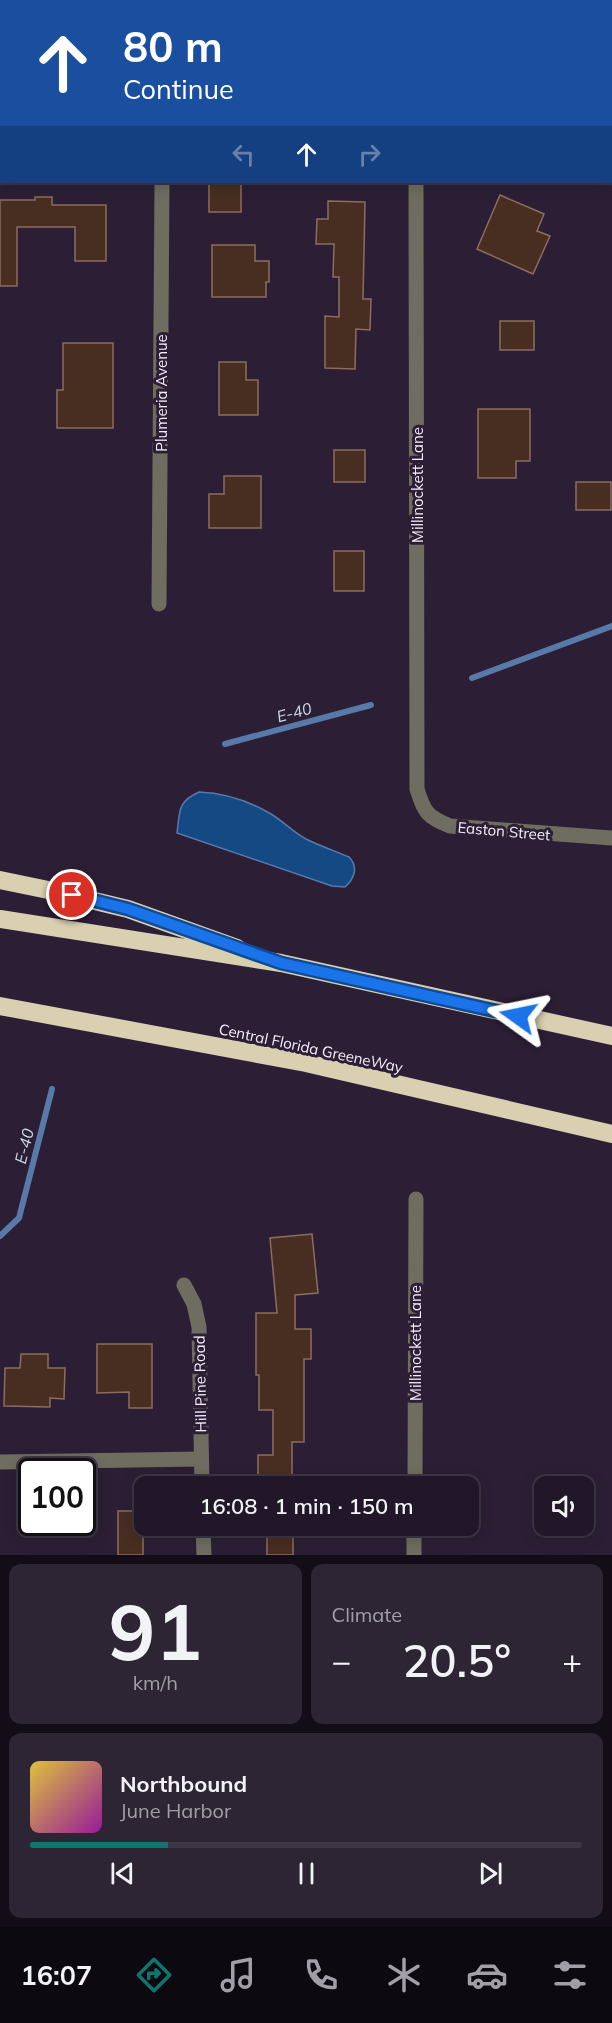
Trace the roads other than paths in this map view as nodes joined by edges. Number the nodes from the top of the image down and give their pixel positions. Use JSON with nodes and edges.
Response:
{"nodes":[{"id":1,"x":162,"y":183,"type":"edge"},
{"id":2,"x":416,"y":183,"type":"edge"},
{"id":3,"x":159,"y":604,"type":"dead end"},
{"id":4,"x":417,"y":789,"type":"joint"},
{"id":5,"x":612,"y":838,"type":"edge"},
{"id":6,"x":0,"y":880,"type":"edge"},
{"id":7,"x":0,"y":919,"type":"edge"},
{"id":8,"x":281,"y":963,"type":"junction"},
{"id":9,"x":0,"y":1006,"type":"edge"},
{"id":10,"x":612,"y":1036,"type":"edge"},
{"id":11,"x":612,"y":1134,"type":"edge"},
{"id":12,"x":416,"y":1199,"type":"dead end"},
{"id":13,"x":184,"y":1285,"type":"dead end"},
{"id":14,"x":201,"y":1459,"type":"junction"},
{"id":15,"x":0,"y":1462,"type":"edge"},
{"id":16,"x":202,"y":1476,"type":"edge"},
{"id":17,"x":414,"y":1476,"type":"edge"},
{"id":18,"x":203,"y":1536,"type":"edge"},
{"id":19,"x":414,"y":1536,"type":"edge"},
{"id":20,"x":204,"y":1555,"type":"edge"},
{"id":21,"x":414,"y":1555,"type":"edge"}],
"edges":[{"from":1,"to":3,"type":"street","name":"Plumeria Avenue"},
{"from":2,"to":4,"type":"street","name":"Millinockett Lane"},
{"from":4,"to":5,"type":"street","name":"Easton Street"},
{"from":6,"to":8,"type":"highway"},
{"from":7,"to":8,"type":"highway"},
{"from":8,"to":10,"type":"highway"},
{"from":9,"to":11,"type":"highway","name":"Central Florida GreeneWay"},
{"from":12,"to":17,"type":"street","name":"Millinockett Lane"},
{"from":13,"to":14,"type":"street","name":"Hill Pine Road"},
{"from":14,"to":15,"type":"street"},
{"from":14,"to":16,"type":"street","name":"Hill Pine Road"},
{"from":18,"to":20,"type":"street"},
{"from":19,"to":21,"type":"street"}]}
